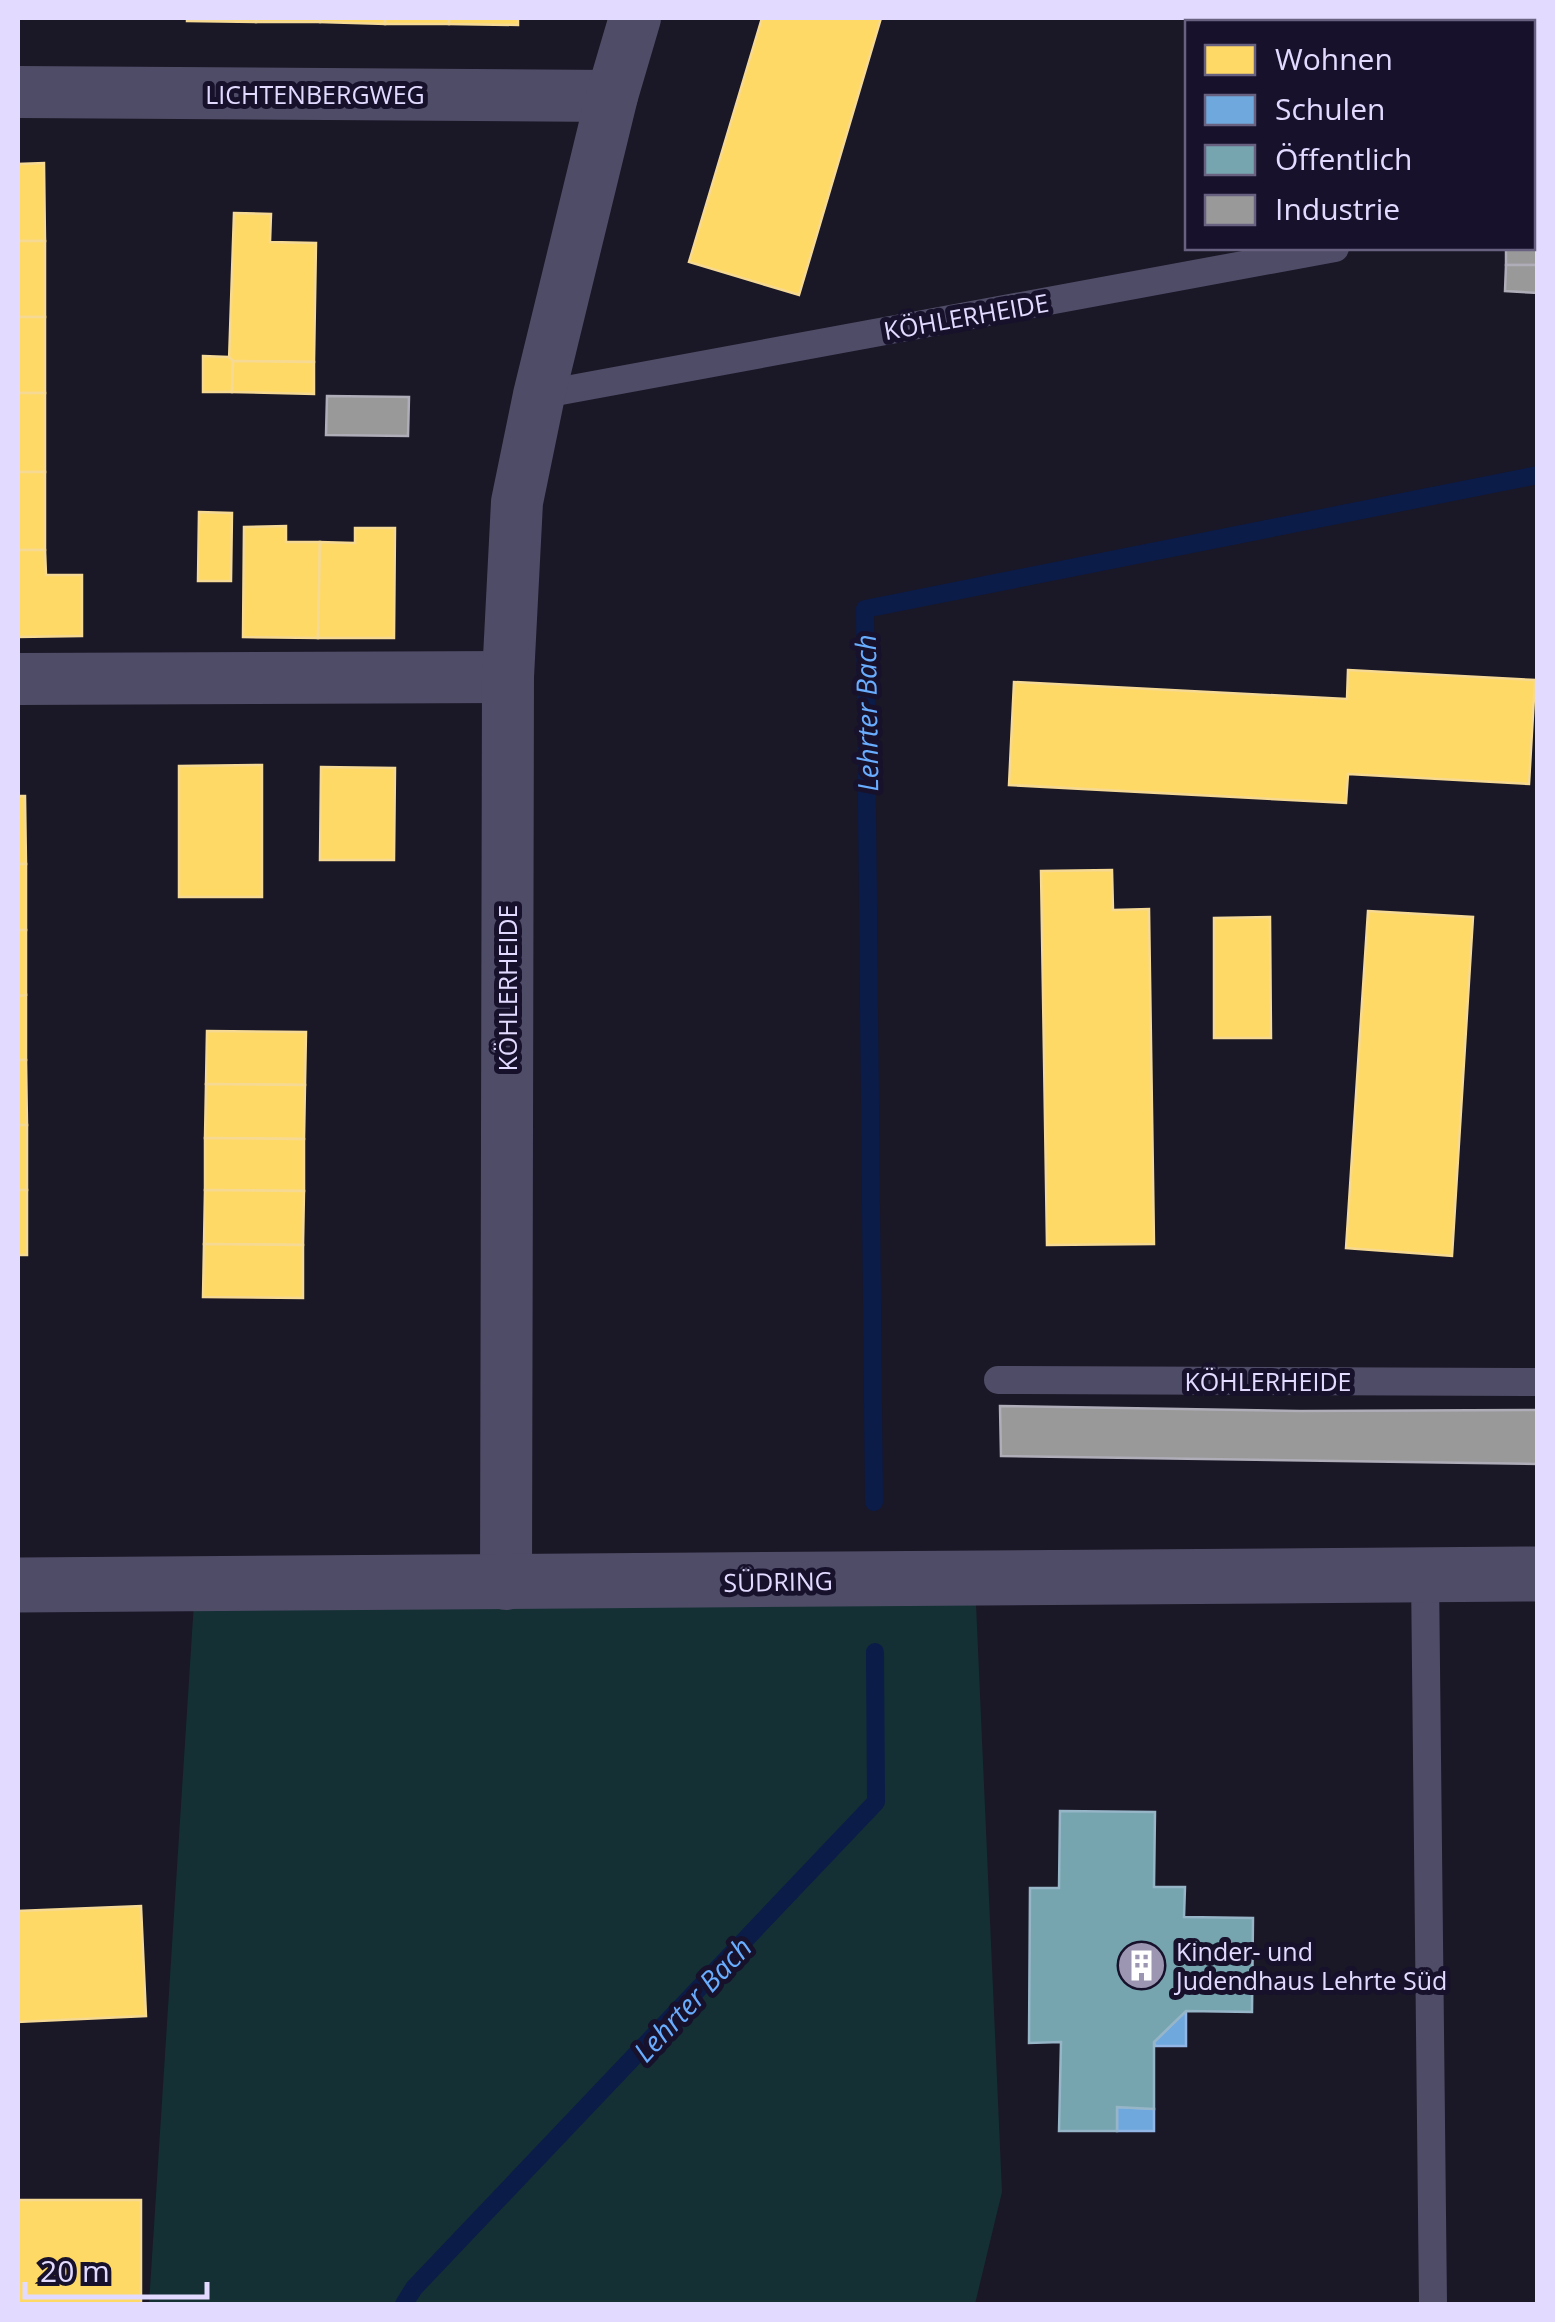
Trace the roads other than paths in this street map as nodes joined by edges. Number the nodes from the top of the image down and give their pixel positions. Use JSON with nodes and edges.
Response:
{"nodes":[{"id":1,"x":635,"y":18,"type":"edge"},
{"id":2,"x":18,"y":92,"type":"edge"},
{"id":3,"x":612,"y":96,"type":"junction"},
{"id":4,"x":1324,"y":250,"type":"edge"},
{"id":5,"x":538,"y":395,"type":"junction"},
{"id":6,"x":508,"y":677,"type":"junction"},
{"id":7,"x":18,"y":679,"type":"edge"},
{"id":8,"x":998,"y":1380,"type":"dead end"},
{"id":9,"x":1538,"y":1382,"type":"edge"},
{"id":10,"x":1538,"y":1574,"type":"edge"},
{"id":11,"x":1425,"y":1575,"type":"junction"},
{"id":12,"x":506,"y":1584,"type":"junction"},
{"id":13,"x":18,"y":1585,"type":"edge"},
{"id":14,"x":1433,"y":2304,"type":"edge"}],
"edges":[{"from":1,"to":3,"type":"street","name":"KÖHLERHEIDE"},
{"from":2,"to":3,"type":"street","name":"LICHTENBERGWEG"},
{"from":3,"to":5,"type":"street","name":"KÖHLERHEIDE"},
{"from":4,"to":5,"type":"lane","name":"KÖHLERHEIDE"},
{"from":5,"to":6,"type":"street","name":"KÖHLERHEIDE"},
{"from":6,"to":7,"type":"street"},
{"from":6,"to":12,"type":"street","name":"KÖHLERHEIDE"},
{"from":8,"to":9,"type":"lane","name":"KÖHLERHEIDE"},
{"from":10,"to":11,"type":"street","name":"SÜDRING"},
{"from":11,"to":12,"type":"street","name":"SÜDRING"},
{"from":11,"to":14,"type":"lane"},
{"from":12,"to":13,"type":"street","name":"SÜDRING"}]}
